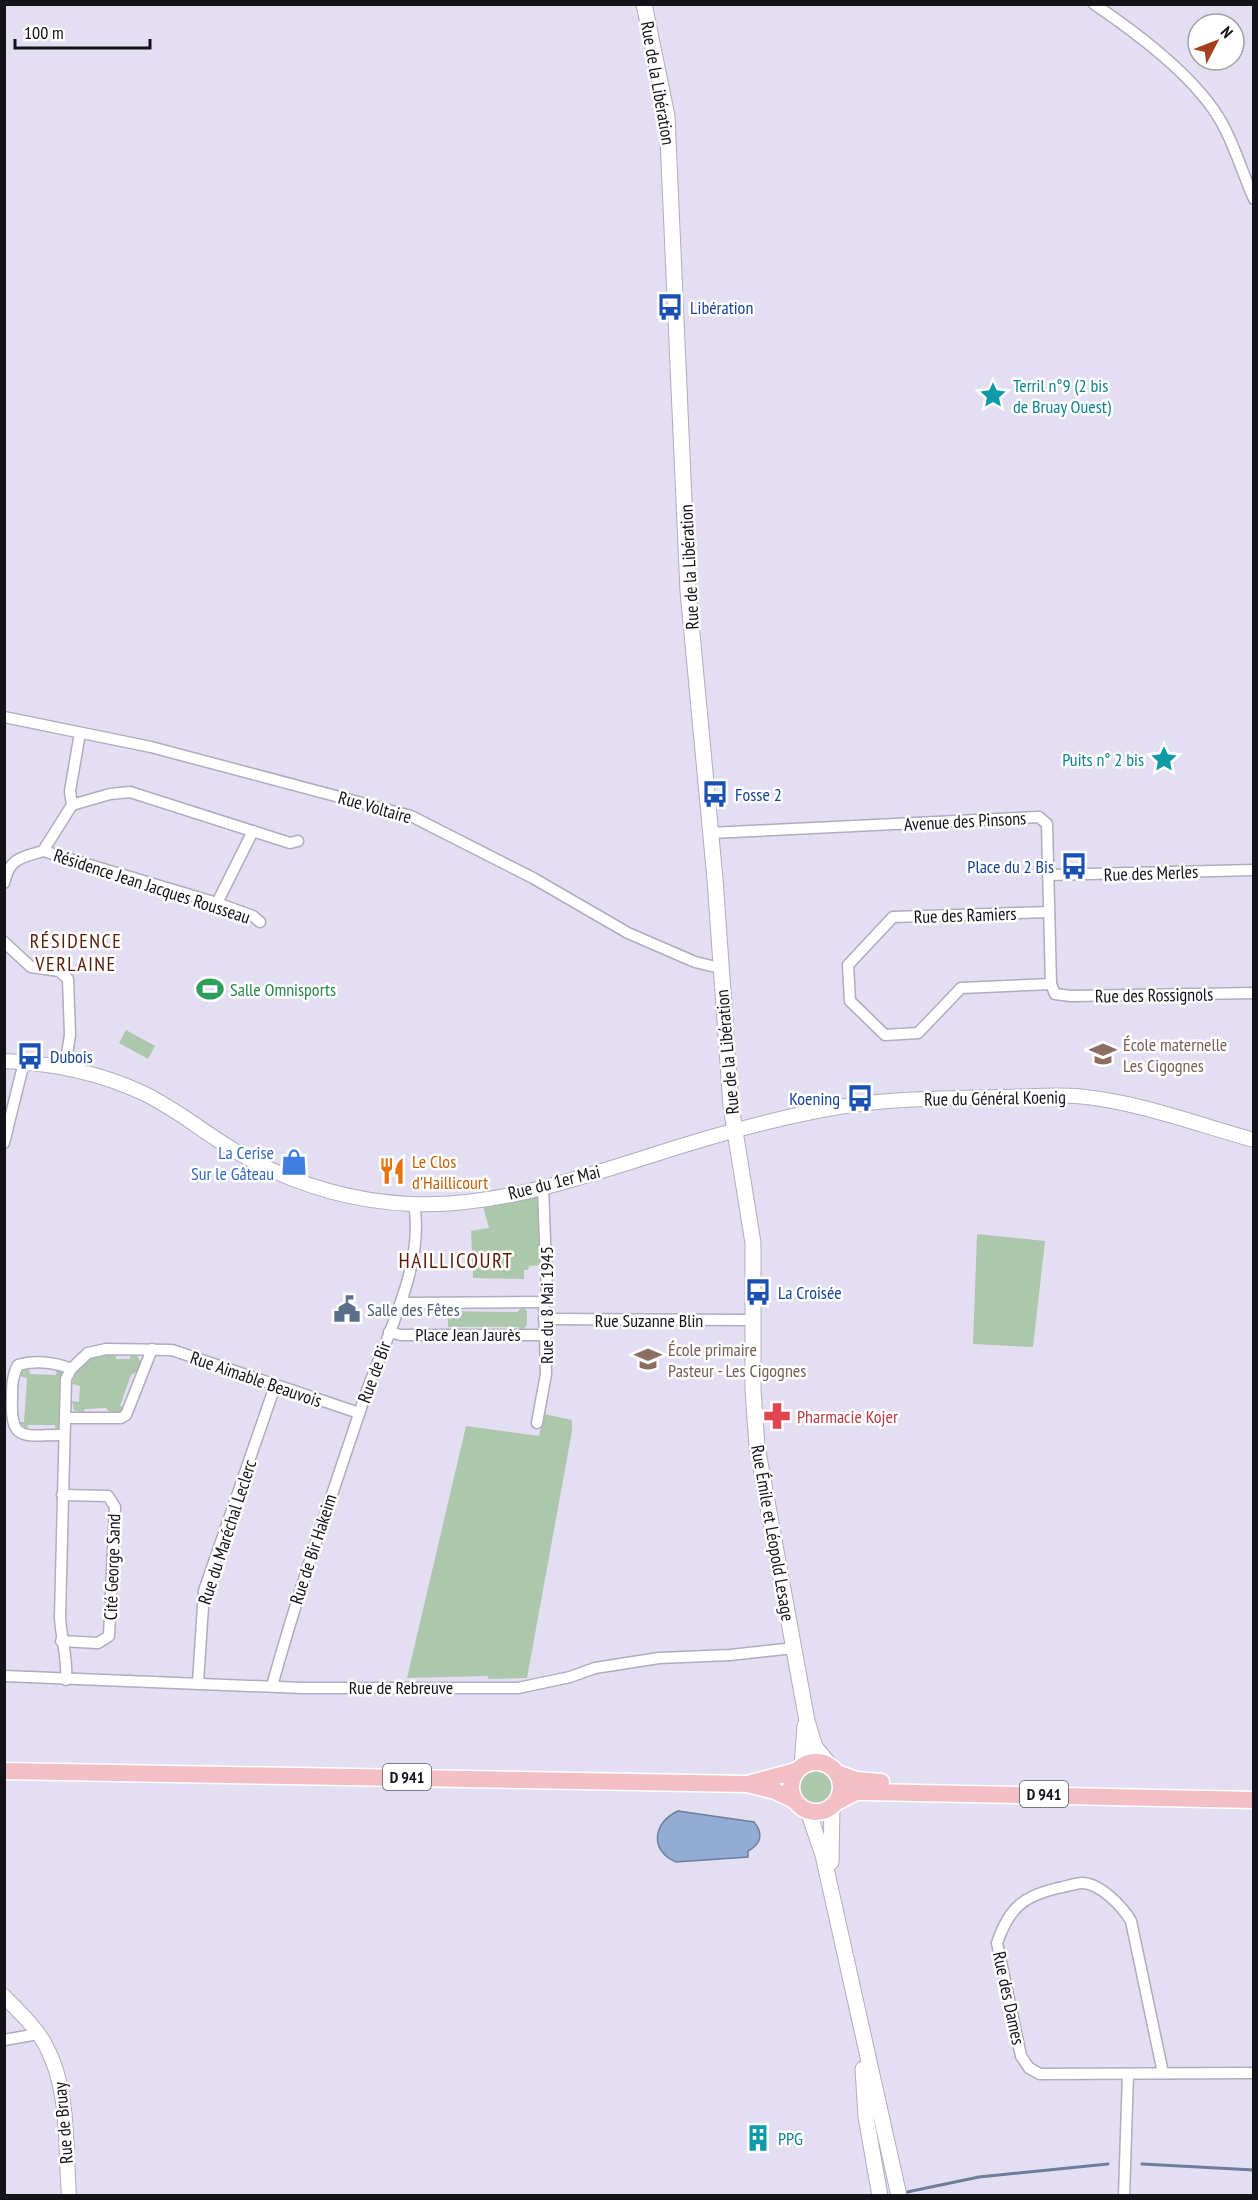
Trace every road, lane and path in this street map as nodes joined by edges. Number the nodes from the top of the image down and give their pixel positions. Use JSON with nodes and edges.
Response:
{"nodes":[{"id":1,"x":644,"y":4,"type":"edge"},
{"id":2,"x":1094,"y":4,"type":"edge"},
{"id":3,"x":1254,"y":200,"type":"edge"},
{"id":4,"x":4,"y":717,"type":"edge"},
{"id":5,"x":80,"y":733,"type":"junction"},
{"id":6,"x":72,"y":805,"type":"junction"},
{"id":7,"x":253,"y":831,"type":"junction"},
{"id":8,"x":710,"y":833,"type":"junction"},
{"id":9,"x":298,"y":841,"type":"dead end"},
{"id":10,"x":43,"y":851,"type":"junction"},
{"id":11,"x":1254,"y":870,"type":"edge"},
{"id":12,"x":1048,"y":875,"type":"junction"},
{"id":13,"x":4,"y":883,"type":"edge"},
{"id":14,"x":217,"y":903,"type":"junction"},
{"id":15,"x":1049,"y":912,"type":"junction"},
{"id":16,"x":260,"y":922,"type":"dead end"},
{"id":17,"x":4,"y":942,"type":"edge"},
{"id":18,"x":720,"y":968,"type":"junction"},
{"id":19,"x":1053,"y":989,"type":"junction"},
{"id":20,"x":1254,"y":993,"type":"edge"},
{"id":21,"x":4,"y":1061,"type":"edge"},
{"id":22,"x":24,"y":1062,"type":"junction"},
{"id":23,"x":65,"y":1067,"type":"junction"},
{"id":24,"x":735,"y":1131,"type":"junction"},
{"id":25,"x":1254,"y":1140,"type":"edge"},
{"id":26,"x":4,"y":1143,"type":"edge"},
{"id":27,"x":543,"y":1186,"type":"junction"},
{"id":28,"x":414,"y":1204,"type":"junction"},
{"id":29,"x":402,"y":1301,"type":"junction"},
{"id":30,"x":544,"y":1302,"type":"junction"},
{"id":31,"x":544,"y":1319,"type":"junction"},
{"id":32,"x":753,"y":1320,"type":"junction"},
{"id":33,"x":389,"y":1332,"type":"junction"},
{"id":34,"x":545,"y":1335,"type":"junction"},
{"id":35,"x":152,"y":1349,"type":"junction"},
{"id":36,"x":71,"y":1369,"type":"junction"},
{"id":37,"x":275,"y":1386,"type":"junction"},
{"id":38,"x":359,"y":1413,"type":"junction"},
{"id":39,"x":65,"y":1418,"type":"junction"},
{"id":40,"x":537,"y":1423,"type":"dead end"},
{"id":41,"x":64,"y":1435,"type":"junction"},
{"id":42,"x":62,"y":1495,"type":"junction"},
{"id":43,"x":61,"y":1641,"type":"junction"},
{"id":44,"x":794,"y":1648,"type":"junction"},
{"id":45,"x":4,"y":1676,"type":"edge"},
{"id":46,"x":66,"y":1680,"type":"junction"},
{"id":47,"x":198,"y":1682,"type":"junction"},
{"id":48,"x":272,"y":1686,"type":"junction"},
{"id":49,"x":807,"y":1720,"type":"junction"},
{"id":50,"x":799,"y":1768,"type":"junction"},
{"id":51,"x":834,"y":1769,"type":"junction"},
{"id":52,"x":4,"y":1771,"type":"edge"},
{"id":53,"x":747,"y":1784,"type":"junction"},
{"id":54,"x":1254,"y":1790,"type":"edge"},
{"id":55,"x":794,"y":1800,"type":"junction"},
{"id":56,"x":1254,"y":1800,"type":"edge"},
{"id":57,"x":834,"y":1804,"type":"junction"},
{"id":58,"x":808,"y":1811,"type":"junction"},
{"id":59,"x":832,"y":1895,"type":"junction"},
{"id":60,"x":4,"y":1996,"type":"edge"},
{"id":61,"x":38,"y":2034,"type":"junction"},
{"id":62,"x":861,"y":2036,"type":"junction"},
{"id":63,"x":4,"y":2040,"type":"edge"},
{"id":64,"x":1163,"y":2073,"type":"junction"},
{"id":65,"x":1254,"y":2073,"type":"edge"},
{"id":66,"x":1128,"y":2074,"type":"junction"},
{"id":67,"x":69,"y":2196,"type":"edge"},
{"id":68,"x":880,"y":2196,"type":"edge"},
{"id":69,"x":898,"y":2196,"type":"edge"},
{"id":70,"x":1124,"y":2196,"type":"edge"}],
"edges":[{"from":1,"to":8,"type":"main road","name":"Rue de la Libération"},
{"from":2,"to":3,"type":"street"},
{"from":4,"to":5,"type":"street","name":"Rue Voltaire"},
{"from":5,"to":6,"type":"street"},
{"from":5,"to":18,"type":"street","name":"Rue Voltaire"},
{"from":6,"to":7,"type":"street"},
{"from":6,"to":10,"type":"street","name":"Résidence Jean Jacques Rousseau"},
{"from":7,"to":9,"type":"street"},
{"from":7,"to":14,"type":"street"},
{"from":8,"to":12,"type":"street","name":"Avenue des Pinsons"},
{"from":8,"to":18,"type":"main road","name":"Rue de la Libération"},
{"from":10,"to":13,"type":"street","name":"Résidence Jean Jacques Rousseau"},
{"from":10,"to":14,"type":"street","name":"Résidence Jean Jacques Rousseau"},
{"from":11,"to":12,"type":"street","name":"Rue des Merles"},
{"from":12,"to":15,"type":"street","name":"Avenue des Pinsons"},
{"from":14,"to":16,"type":"street","name":"Résidence Jean Jacques Rousseau"},
{"from":15,"to":19,"type":"street","name":"Avenue des Pinsons"},
{"from":15,"to":19,"type":"street","name":"Rue des Ramiers"},
{"from":17,"to":23,"type":"street"},
{"from":18,"to":24,"type":"main road","name":"Rue de la Libération"},
{"from":19,"to":20,"type":"street","name":"Rue des Rossignols"},
{"from":21,"to":22,"type":"street","name":"Rue du 1er Mai"},
{"from":22,"to":23,"type":"street","name":"Rue du 1er Mai"},
{"from":22,"to":26,"type":"street"},
{"from":23,"to":28,"type":"street","name":"Rue du 1er Mai"},
{"from":24,"to":25,"type":"street","name":"Rue du Général Koenig"},
{"from":24,"to":27,"type":"street","name":"Rue du 1er Mai"},
{"from":24,"to":32,"type":"main road","name":"Rue Émile et Léopold Lesage"},
{"from":27,"to":28,"type":"street","name":"Rue du 1er Mai"},
{"from":27,"to":30,"type":"street","name":"Rue du 8 Mai 1945"},
{"from":28,"to":29,"type":"street","name":"Place Jean Jaurès"},
{"from":29,"to":30,"type":"street","name":"Place Jean Jaurès"},
{"from":29,"to":33,"type":"street","name":"Place Jean Jaurès"},
{"from":30,"to":31,"type":"street","name":"Rue du 8 Mai 1945"},
{"from":31,"to":32,"type":"street","name":"Rue Suzanne Blin"},
{"from":31,"to":34,"type":"street","name":"Rue du 8 Mai 1945"},
{"from":32,"to":44,"type":"main road","name":"Rue Émile et Léopold Lesage"},
{"from":33,"to":34,"type":"street","name":"Place Jean Jaurès"},
{"from":33,"to":38,"type":"street","name":"Rue de Bir"},
{"from":34,"to":40,"type":"street","name":"Rue du 8 Mai 1945"},
{"from":35,"to":36,"type":"street"},
{"from":35,"to":37,"type":"street","name":"Rue Aimable Beauvois"},
{"from":35,"to":39,"type":"street"},
{"from":36,"to":39,"type":"street"},
{"from":36,"to":41,"type":"street"},
{"from":37,"to":38,"type":"street","name":"Rue Aimable Beauvois"},
{"from":37,"to":47,"type":"street","name":"Rue du Maréchal Leclerc"},
{"from":38,"to":48,"type":"street","name":"Rue de Bir Hakeim"},
{"from":39,"to":41,"type":"street"},
{"from":41,"to":42,"type":"street"},
{"from":42,"to":43,"type":"street"},
{"from":42,"to":43,"type":"street","name":"Cité George Sand"},
{"from":43,"to":46,"type":"street"},
{"from":44,"to":48,"type":"street","name":"Rue de Rebreuve"},
{"from":44,"to":49,"type":"main road","name":"Rue Émile et Léopold Lesage"},
{"from":45,"to":46,"type":"street","name":"Rue de Rebreuve"},
{"from":46,"to":47,"type":"street","name":"Rue de Rebreuve"},
{"from":47,"to":48,"type":"street","name":"Rue de Rebreuve"},
{"from":49,"to":50,"type":"main road"},
{"from":49,"to":51,"type":"main road"},
{"from":50,"to":51,"type":"main road"},
{"from":50,"to":53,"type":"main road","number":"D 941"},
{"from":50,"to":55,"type":"main road"},
{"from":51,"to":54,"type":"main road","number":"D 941"},
{"from":51,"to":57,"type":"main road"},
{"from":52,"to":53,"type":"main road","number":"D 941"},
{"from":53,"to":55,"type":"main road","number":"D 941"},
{"from":55,"to":58,"type":"main road"},
{"from":56,"to":57,"type":"main road","number":"D 941"},
{"from":57,"to":58,"type":"main road"},
{"from":57,"to":59,"type":"main road"},
{"from":58,"to":59,"type":"main road"},
{"from":59,"to":62,"type":"main road"},
{"from":60,"to":61,"type":"street","name":"Rue de Bruay"},
{"from":61,"to":63,"type":"street"},
{"from":61,"to":67,"type":"street","name":"Rue de Bruay"},
{"from":62,"to":68,"type":"main road"},
{"from":62,"to":69,"type":"main road"},
{"from":64,"to":65,"type":"street","name":"Rue des Dames"},
{"from":64,"to":66,"type":"street","name":"Rue des Dames"},
{"from":64,"to":66,"type":"street","name":"Rue des Dames"},
{"from":66,"to":70,"type":"street"}]}
